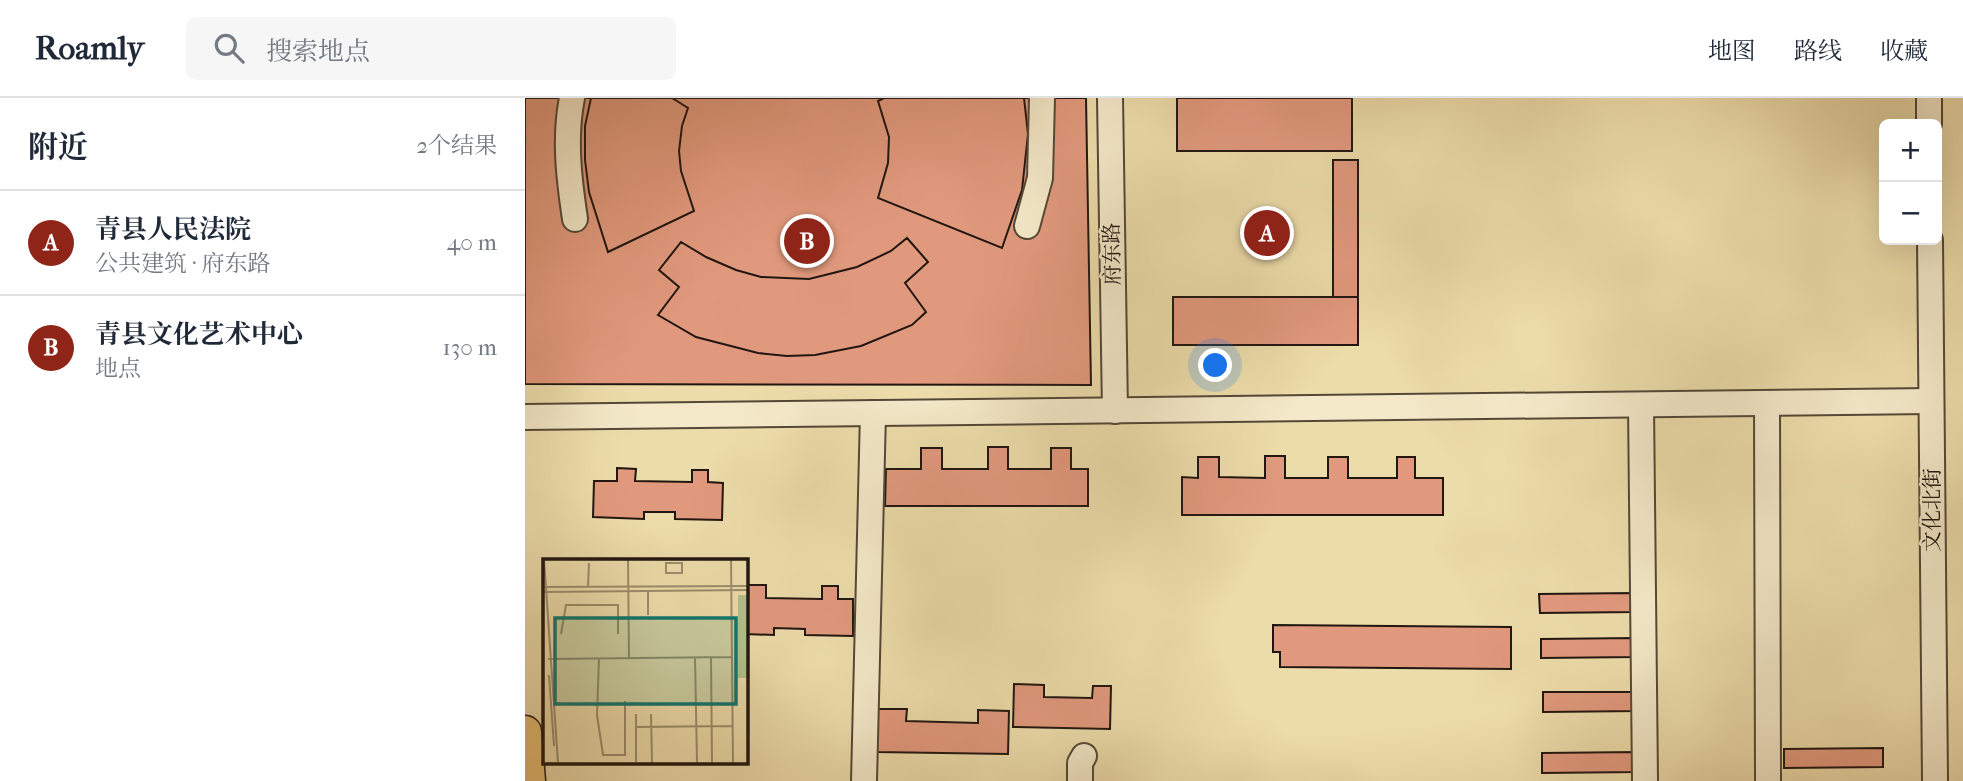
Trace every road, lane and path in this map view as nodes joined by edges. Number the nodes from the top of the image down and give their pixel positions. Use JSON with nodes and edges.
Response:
{"nodes":[{"id":1,"x":572,"y":98,"type":"edge"},
{"id":2,"x":1042,"y":98,"type":"edge"},
{"id":3,"x":1110,"y":98,"type":"edge"},
{"id":4,"x":1929,"y":98,"type":"edge"},
{"id":5,"x":1929,"y":119,"type":"edge"},
{"id":6,"x":575,"y":219,"type":"dead end"},
{"id":7,"x":1027,"y":226,"type":"dead end"},
{"id":8,"x":1930,"y":245,"type":"edge"},
{"id":9,"x":1931,"y":401,"type":"junction"},
{"id":10,"x":1767,"y":403,"type":"junction"},
{"id":11,"x":1641,"y":405,"type":"junction"},
{"id":12,"x":1115,"y":411,"type":"junction"},
{"id":13,"x":873,"y":413,"type":"junction"},
{"id":14,"x":525,"y":417,"type":"edge"},
{"id":15,"x":1084,"y":756,"type":"dead end"},
{"id":16,"x":864,"y":781,"type":"edge"},
{"id":17,"x":1080,"y":781,"type":"edge"},
{"id":18,"x":1645,"y":781,"type":"edge"},
{"id":19,"x":1768,"y":781,"type":"edge"},
{"id":20,"x":1934,"y":781,"type":"edge"}],
"edges":[{"from":1,"to":6,"type":"street"},
{"from":2,"to":7,"type":"street"},
{"from":3,"to":12,"type":"street","name":"府东路"},
{"from":4,"to":5,"type":"street"},
{"from":8,"to":9,"type":"street","name":"文化北街"},
{"from":9,"to":10,"type":"street"},
{"from":9,"to":20,"type":"street","name":"文化北街"},
{"from":10,"to":11,"type":"street"},
{"from":10,"to":19,"type":"street"},
{"from":11,"to":12,"type":"street"},
{"from":11,"to":18,"type":"street"},
{"from":12,"to":13,"type":"street"},
{"from":13,"to":14,"type":"street"},
{"from":13,"to":16,"type":"street"},
{"from":15,"to":17,"type":"street"}]}
